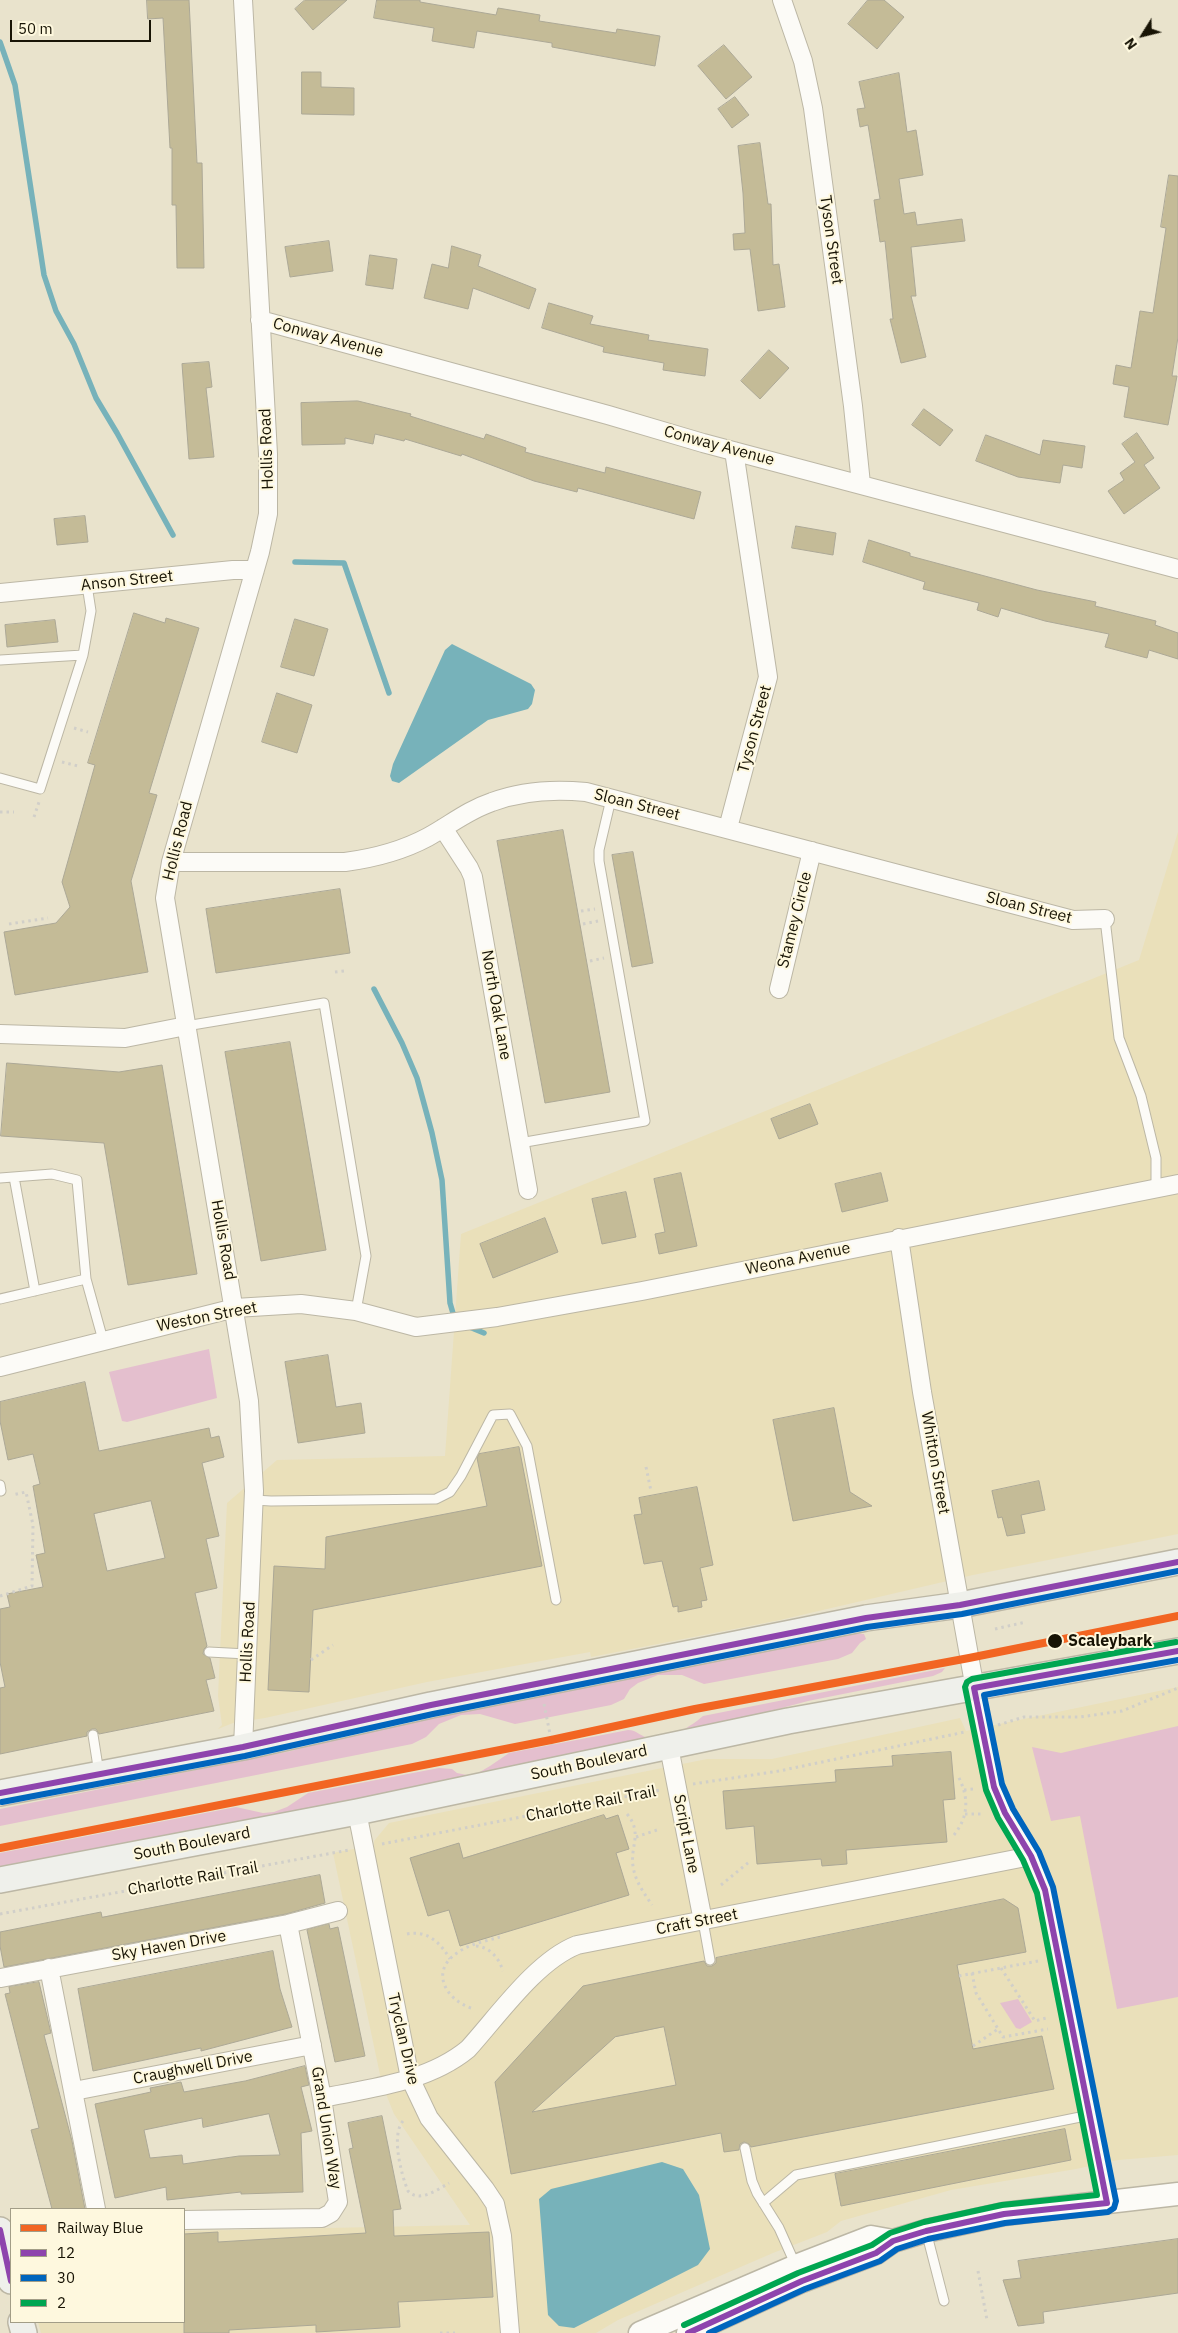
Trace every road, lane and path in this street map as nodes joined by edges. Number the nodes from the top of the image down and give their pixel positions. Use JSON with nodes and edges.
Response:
{"nodes":[{"id":1,"x":243,"y":0,"type":"edge"},
{"id":2,"x":782,"y":0,"type":"edge"},
{"id":3,"x":260,"y":320,"type":"junction"},
{"id":4,"x":734,"y":451,"type":"junction"},
{"id":5,"x":860,"y":484,"type":"junction"},
{"id":6,"x":1178,"y":569,"type":"edge"},
{"id":7,"x":255,"y":570,"type":"junction"},
{"id":8,"x":88,"y":585,"type":"junction"},
{"id":9,"x":0,"y":593,"type":"edge"},
{"id":10,"x":83,"y":655,"type":"junction"},
{"id":11,"x":0,"y":660,"type":"edge"},
{"id":12,"x":0,"y":778,"type":"edge"},
{"id":13,"x":611,"y":799,"type":"junction"},
{"id":14,"x":0,"y":812,"type":"edge"},
{"id":15,"x":14,"y":812,"type":"dead end"},
{"id":16,"x":443,"y":828,"type":"junction"},
{"id":17,"x":728,"y":828,"type":"junction"},
{"id":18,"x":812,"y":851,"type":"junction"},
{"id":19,"x":170,"y":862,"type":"junction"},
{"id":20,"x":48,"y":918,"type":"dead end"},
{"id":21,"x":1105,"y":919,"type":"joint"},
{"id":22,"x":9,"y":924,"type":"dead end"},
{"id":23,"x":344,"y":971,"type":"dead end"},
{"id":24,"x":335,"y":972,"type":"dead end"},
{"id":25,"x":779,"y":989,"type":"dead end"},
{"id":26,"x":186,"y":1026,"type":"junction"},
{"id":27,"x":0,"y":1034,"type":"edge"},
{"id":28,"x":520,"y":1143,"type":"junction"},
{"id":29,"x":14,"y":1177,"type":"junction"},
{"id":30,"x":0,"y":1178,"type":"edge"},
{"id":31,"x":1178,"y":1184,"type":"edge"},
{"id":32,"x":1156,"y":1188,"type":"junction"},
{"id":33,"x":528,"y":1190,"type":"dead end"},
{"id":34,"x":898,"y":1238,"type":"junction"},
{"id":35,"x":86,"y":1279,"type":"junction"},
{"id":36,"x":35,"y":1291,"type":"junction"},
{"id":37,"x":0,"y":1299,"type":"edge"},
{"id":38,"x":234,"y":1308,"type":"junction"},
{"id":39,"x":356,"y":1311,"type":"junction"},
{"id":40,"x":416,"y":1327,"type":"joint"},
{"id":41,"x":103,"y":1340,"type":"junction"},
{"id":42,"x":0,"y":1367,"type":"edge"},
{"id":43,"x":646,"y":1467,"type":"dead end"},
{"id":44,"x":1,"y":1488,"type":"edge"},
{"id":45,"x":651,"y":1491,"type":"dead end"},
{"id":46,"x":254,"y":1500,"type":"junction"},
{"id":47,"x":1178,"y":1562,"type":"edge"},
{"id":48,"x":0,"y":1596,"type":"edge"},
{"id":49,"x":556,"y":1600,"type":"dead end"},
{"id":50,"x":960,"y":1605,"type":"junction"},
{"id":51,"x":1026,"y":1622,"type":"dead end"},
{"id":52,"x":995,"y":1629,"type":"dead end"},
{"id":53,"x":333,"y":1645,"type":"dead end"},
{"id":54,"x":1178,"y":1650,"type":"edge"},
{"id":55,"x":209,"y":1652,"type":"dead end"},
{"id":56,"x":247,"y":1654,"type":"junction"},
{"id":57,"x":312,"y":1660,"type":"dead end"},
{"id":58,"x":974,"y":1688,"type":"junction"},
{"id":59,"x":1178,"y":1688,"type":"edge"},
{"id":60,"x":537,"y":1706,"type":"dead end"},
{"id":61,"x":982,"y":1728,"type":"junction"},
{"id":62,"x":93,"y":1735,"type":"dead end"},
{"id":63,"x":669,"y":1746,"type":"junction"},
{"id":64,"x":243,"y":1747,"type":"junction"},
{"id":65,"x":562,"y":1747,"type":"dead end"},
{"id":66,"x":99,"y":1775,"type":"junction"},
{"id":67,"x":958,"y":1776,"type":"dead end"},
{"id":68,"x":677,"y":1787,"type":"junction"},
{"id":69,"x":974,"y":1789,"type":"dead end"},
{"id":70,"x":964,"y":1790,"type":"junction"},
{"id":71,"x":0,"y":1793,"type":"edge"},
{"id":72,"x":357,"y":1812,"type":"junction"},
{"id":73,"x":627,"y":1814,"type":"dead end"},
{"id":74,"x":965,"y":1814,"type":"junction"},
{"id":75,"x":984,"y":1814,"type":"dead end"},
{"id":76,"x":660,"y":1829,"type":"dead end"},
{"id":77,"x":954,"y":1835,"type":"dead end"},
{"id":78,"x":636,"y":1837,"type":"junction"},
{"id":79,"x":363,"y":1847,"type":"junction"},
{"id":80,"x":1031,"y":1856,"type":"junction"},
{"id":81,"x":749,"y":1862,"type":"dead end"},
{"id":82,"x":0,"y":1880,"type":"edge"},
{"id":83,"x":721,"y":1885,"type":"dead end"},
{"id":84,"x":652,"y":1905,"type":"dead end"},
{"id":85,"x":338,"y":1911,"type":"dead end"},
{"id":86,"x":0,"y":1914,"type":"edge"},
{"id":87,"x":703,"y":1921,"type":"junction"},
{"id":88,"x":288,"y":1924,"type":"junction"},
{"id":89,"x":407,"y":1934,"type":"dead end"},
{"id":90,"x":500,"y":1937,"type":"dead end"},
{"id":91,"x":473,"y":1945,"type":"junction"},
{"id":92,"x":450,"y":1959,"type":"junction"},
{"id":93,"x":710,"y":1960,"type":"dead end"},
{"id":94,"x":1038,"y":1961,"type":"dead end"},
{"id":95,"x":49,"y":1968,"type":"junction"},
{"id":96,"x":1001,"y":1968,"type":"junction"},
{"id":97,"x":504,"y":1970,"type":"dead end"},
{"id":98,"x":972,"y":1973,"type":"junction"},
{"id":99,"x":959,"y":1976,"type":"dead end"},
{"id":100,"x":1,"y":1978,"type":"edge"},
{"id":101,"x":471,"y":2008,"type":"dead end"},
{"id":102,"x":1046,"y":2018,"type":"dead end"},
{"id":103,"x":998,"y":2029,"type":"junction"},
{"id":104,"x":1048,"y":2029,"type":"dead end"},
{"id":105,"x":312,"y":2045,"type":"junction"},
{"id":106,"x":973,"y":2046,"type":"dead end"},
{"id":107,"x":410,"y":2078,"type":"junction"},
{"id":108,"x":74,"y":2091,"type":"junction"},
{"id":109,"x":322,"y":2098,"type":"junction"},
{"id":110,"x":1090,"y":2115,"type":"junction"},
{"id":111,"x":404,"y":2121,"type":"dead end"},
{"id":112,"x":745,"y":2148,"type":"dead end"},
{"id":113,"x":449,"y":2183,"type":"dead end"},
{"id":114,"x":1178,"y":2194,"type":"edge"},
{"id":115,"x":762,"y":2203,"type":"junction"},
{"id":116,"x":1106,"y":2203,"type":"junction"},
{"id":117,"x":96,"y":2208,"type":"edge"},
{"id":118,"x":185,"y":2220,"type":"edge"},
{"id":119,"x":926,"y":2231,"type":"junction"},
{"id":120,"x":893,"y":2241,"type":"junction"},
{"id":121,"x":1,"y":2246,"type":"edge"},
{"id":122,"x":796,"y":2266,"type":"junction"},
{"id":123,"x":978,"y":2270,"type":"dead end"},
{"id":124,"x":10,"y":2278,"type":"edge"},
{"id":125,"x":944,"y":2301,"type":"dead end"},
{"id":126,"x":987,"y":2320,"type":"dead end"},
{"id":127,"x":440,"y":2333,"type":"edge"},
{"id":128,"x":456,"y":2333,"type":"edge"},
{"id":129,"x":510,"y":2333,"type":"edge"},
{"id":130,"x":640,"y":2333,"type":"edge"},
{"id":131,"x":688,"y":2333,"type":"edge"}],
"edges":[{"from":1,"to":3,"type":"street","name":"Hollis Road"},
{"from":2,"to":5,"type":"street","name":"Tyson Street"},
{"from":3,"to":4,"type":"street","name":"Conway Avenue"},
{"from":3,"to":7,"type":"street","name":"Hollis Road"},
{"from":4,"to":5,"type":"street","name":"Conway Avenue"},
{"from":4,"to":17,"type":"street","name":"Tyson Street"},
{"from":5,"to":6,"type":"street","name":"Conway Avenue"},
{"from":7,"to":8,"type":"street","name":"Anson Street"},
{"from":7,"to":19,"type":"street","name":"Hollis Road"},
{"from":8,"to":9,"type":"street","name":"Anson Street"},
{"from":8,"to":10,"type":"lane"},
{"from":10,"to":11,"type":"lane"},
{"from":10,"to":12,"type":"lane"},
{"from":13,"to":16,"type":"street","name":"Sloan Street"},
{"from":13,"to":17,"type":"street","name":"Sloan Street"},
{"from":13,"to":28,"type":"lane"},
{"from":14,"to":15,"type":"path"},
{"from":16,"to":19,"type":"street","name":"Sloan Street"},
{"from":16,"to":28,"type":"street","name":"North Oak Lane"},
{"from":17,"to":18,"type":"street","name":"Sloan Street"},
{"from":18,"to":21,"type":"street","name":"Sloan Street"},
{"from":18,"to":25,"type":"street","name":"Stamey Circle"},
{"from":19,"to":26,"type":"street","name":"Hollis Road"},
{"from":20,"to":22,"type":"path"},
{"from":21,"to":32,"type":"lane"},
{"from":23,"to":24,"type":"path"},
{"from":26,"to":27,"type":"street"},
{"from":26,"to":38,"type":"street","name":"Hollis Road"},
{"from":26,"to":39,"type":"lane"},
{"from":28,"to":33,"type":"street","name":"North Oak Lane"},
{"from":29,"to":30,"type":"lane"},
{"from":29,"to":35,"type":"lane"},
{"from":29,"to":36,"type":"lane"},
{"from":31,"to":32,"type":"street","name":"Weona Avenue"},
{"from":32,"to":34,"type":"street","name":"Weona Avenue"},
{"from":34,"to":40,"type":"street","name":"Weona Avenue"},
{"from":34,"to":50,"type":"street","name":"Whitton Street"},
{"from":35,"to":36,"type":"lane"},
{"from":35,"to":41,"type":"lane"},
{"from":36,"to":37,"type":"lane"},
{"from":38,"to":39,"type":"street","name":"Weston Street"},
{"from":38,"to":41,"type":"street","name":"Weston Street"},
{"from":38,"to":46,"type":"street","name":"Hollis Road"},
{"from":39,"to":40,"type":"street","name":"Weston Street"},
{"from":41,"to":42,"type":"street","name":"Weston Street"},
{"from":43,"to":45,"type":"path"},
{"from":44,"to":48,"type":"path"},
{"from":46,"to":49,"type":"lane"},
{"from":46,"to":56,"type":"street","name":"Hollis Road"},
{"from":47,"to":50,"type":"main road"},
{"from":50,"to":58,"type":"street","name":"Whitton Street"},
{"from":50,"to":64,"type":"main road"},
{"from":51,"to":52,"type":"path"},
{"from":53,"to":57,"type":"path"},
{"from":54,"to":58,"type":"main road","name":"South Boulevard"},
{"from":55,"to":56,"type":"lane"},
{"from":56,"to":64,"type":"street","name":"Hollis Road"},
{"from":58,"to":61,"type":"street","name":"Whitton Street"},
{"from":58,"to":63,"type":"main road","name":"South Boulevard"},
{"from":59,"to":61,"type":"path","name":"Charlotte Rail Trail"},
{"from":60,"to":65,"type":"path"},
{"from":61,"to":68,"type":"path","name":"Charlotte Rail Trail"},
{"from":61,"to":80,"type":"street","name":"Whitton Street"},
{"from":62,"to":66,"type":"lane"},
{"from":63,"to":68,"type":"street","name":"Script Lane"},
{"from":63,"to":72,"type":"main road","name":"South Boulevard"},
{"from":64,"to":66,"type":"main road"},
{"from":66,"to":71,"type":"main road"},
{"from":67,"to":70,"type":"path"},
{"from":68,"to":79,"type":"path","name":"Charlotte Rail Trail"},
{"from":68,"to":87,"type":"street","name":"Script Lane"},
{"from":69,"to":70,"type":"path"},
{"from":70,"to":74,"type":"path"},
{"from":72,"to":79,"type":"street","name":"Tryclan Drive"},
{"from":72,"to":82,"type":"main road","name":"South Boulevard"},
{"from":73,"to":78,"type":"path"},
{"from":74,"to":75,"type":"path"},
{"from":74,"to":77,"type":"path"},
{"from":76,"to":78,"type":"path"},
{"from":78,"to":84,"type":"path"},
{"from":79,"to":86,"type":"path","name":"Charlotte Rail Trail"},
{"from":79,"to":107,"type":"street","name":"Tryclan Drive"},
{"from":80,"to":87,"type":"street","name":"Craft Street"},
{"from":80,"to":110,"type":"street","name":"Whitton Street"},
{"from":81,"to":83,"type":"path"},
{"from":85,"to":88,"type":"street","name":"Sky Haven Drive"},
{"from":87,"to":93,"type":"lane"},
{"from":87,"to":107,"type":"street","name":"Craft Street"},
{"from":88,"to":95,"type":"street","name":"Sky Haven Drive"},
{"from":88,"to":105,"type":"street","name":"Grand Union Way"},
{"from":89,"to":92,"type":"path"},
{"from":90,"to":91,"type":"path"},
{"from":91,"to":92,"type":"path"},
{"from":91,"to":97,"type":"path"},
{"from":92,"to":101,"type":"path"},
{"from":94,"to":96,"type":"path"},
{"from":95,"to":100,"type":"street","name":"Sky Haven Drive"},
{"from":95,"to":108,"type":"street"},
{"from":96,"to":98,"type":"path"},
{"from":96,"to":102,"type":"path"},
{"from":98,"to":99,"type":"path"},
{"from":98,"to":103,"type":"path"},
{"from":103,"to":104,"type":"path"},
{"from":103,"to":106,"type":"path"},
{"from":105,"to":108,"type":"street","name":"Craughwell Drive"},
{"from":105,"to":109,"type":"street","name":"Grand Union Way"},
{"from":107,"to":109,"type":"street","name":"Craft Street"},
{"from":107,"to":129,"type":"street","name":"Tryclan Drive"},
{"from":108,"to":117,"type":"street"},
{"from":109,"to":118,"type":"street","name":"Grand Union Way"},
{"from":110,"to":115,"type":"lane"},
{"from":110,"to":116,"type":"street","name":"Whitton Street"},
{"from":111,"to":113,"type":"path"},
{"from":112,"to":115,"type":"lane"},
{"from":114,"to":116,"type":"street"},
{"from":115,"to":122,"type":"lane"},
{"from":116,"to":119,"type":"street"},
{"from":119,"to":120,"type":"street"},
{"from":119,"to":125,"type":"lane"},
{"from":120,"to":122,"type":"street"},
{"from":120,"to":131,"type":"street"},
{"from":121,"to":124,"type":"main road"},
{"from":122,"to":130,"type":"street"},
{"from":123,"to":126,"type":"path"},
{"from":127,"to":128,"type":"path"}]}
